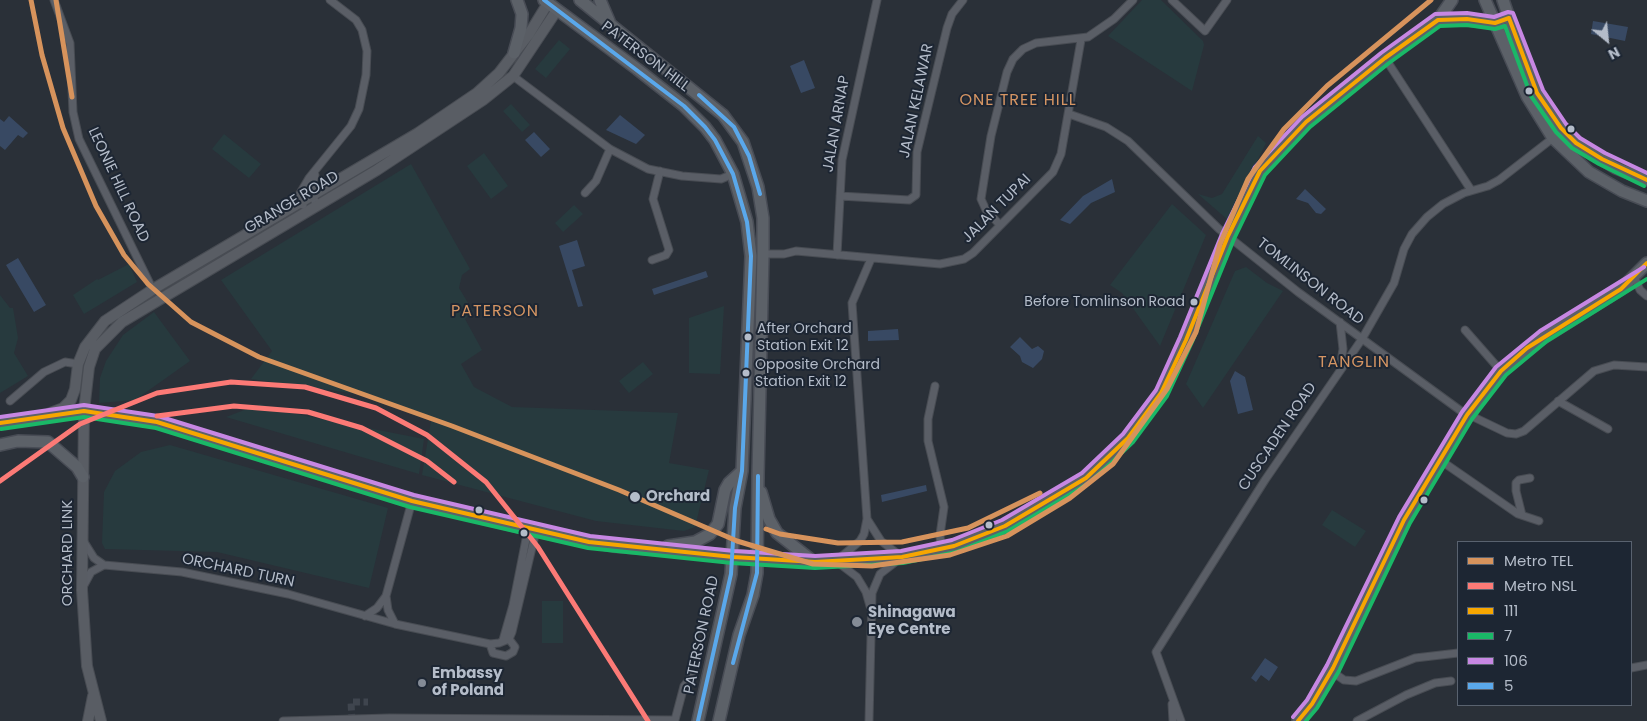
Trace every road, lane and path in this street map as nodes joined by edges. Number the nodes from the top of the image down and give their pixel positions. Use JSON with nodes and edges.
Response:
{"nodes":[{"id":1,"x":54,"y":0,"type":"edge"},
{"id":2,"x":330,"y":0,"type":"edge"},
{"id":3,"x":517,"y":0,"type":"edge"},
{"id":4,"x":580,"y":0,"type":"edge"},
{"id":5,"x":600,"y":0,"type":"edge"},
{"id":6,"x":877,"y":0,"type":"edge"},
{"id":7,"x":963,"y":0,"type":"edge"},
{"id":8,"x":1133,"y":0,"type":"edge"},
{"id":9,"x":1172,"y":0,"type":"edge"},
{"id":10,"x":1227,"y":0,"type":"edge"},
{"id":11,"x":1452,"y":0,"type":"edge"},
{"id":12,"x":1485,"y":0,"type":"edge"},
{"id":13,"x":1503,"y":0,"type":"edge"},
{"id":14,"x":552,"y":2,"type":"edge"},
{"id":15,"x":1509,"y":18,"type":"junction"},
{"id":16,"x":1438,"y":20,"type":"junction"},
{"id":17,"x":610,"y":23,"type":"junction"},
{"id":18,"x":1495,"y":23,"type":"junction"},
{"id":19,"x":1081,"y":40,"type":"junction"},
{"id":20,"x":514,"y":53,"type":"junction"},
{"id":21,"x":1385,"y":58,"type":"junction"},
{"id":22,"x":513,"y":76,"type":"junction"},
{"id":23,"x":1069,"y":114,"type":"junction"},
{"id":24,"x":1553,"y":138,"type":"junction"},
{"id":25,"x":610,"y":149,"type":"junction"},
{"id":26,"x":317,"y":170,"type":"junction"},
{"id":27,"x":660,"y":171,"type":"junction"},
{"id":28,"x":733,"y":174,"type":"junction"},
{"id":29,"x":721,"y":179,"type":"junction"},
{"id":30,"x":1647,"y":180,"type":"edge"},
{"id":31,"x":1471,"y":190,"type":"junction"},
{"id":32,"x":739,"y":192,"type":"junction"},
{"id":33,"x":585,"y":193,"type":"dead end"},
{"id":34,"x":840,"y":196,"type":"junction"},
{"id":35,"x":315,"y":202,"type":"junction"},
{"id":36,"x":1647,"y":202,"type":"edge"},
{"id":37,"x":304,"y":208,"type":"junction"},
{"id":38,"x":1000,"y":225,"type":"junction"},
{"id":39,"x":1228,"y":236,"type":"junction"},
{"id":40,"x":764,"y":254,"type":"junction"},
{"id":41,"x":837,"y":255,"type":"junction"},
{"id":42,"x":751,"y":256,"type":"joint"},
{"id":43,"x":871,"y":259,"type":"junction"},
{"id":44,"x":652,"y":260,"type":"dead end"},
{"id":45,"x":1647,"y":262,"type":"edge"},
{"id":46,"x":1647,"y":272,"type":"edge"},
{"id":47,"x":1636,"y":281,"type":"junction"},
{"id":48,"x":1621,"y":289,"type":"junction"},
{"id":49,"x":153,"y":290,"type":"junction"},
{"id":50,"x":1647,"y":296,"type":"edge"},
{"id":51,"x":1340,"y":322,"type":"junction"},
{"id":52,"x":1465,"y":330,"type":"dead end"},
{"id":53,"x":1362,"y":339,"type":"junction"},
{"id":54,"x":78,"y":364,"type":"junction"},
{"id":55,"x":1647,"y":367,"type":"edge"},
{"id":56,"x":1340,"y":369,"type":"junction"},
{"id":57,"x":1501,"y":371,"type":"junction"},
{"id":58,"x":935,"y":386,"type":"dead end"},
{"id":59,"x":10,"y":401,"type":"dead end"},
{"id":60,"x":1558,"y":401,"type":"junction"},
{"id":61,"x":84,"y":411,"type":"junction"},
{"id":62,"x":1467,"y":414,"type":"junction"},
{"id":63,"x":45,"y":415,"type":"junction"},
{"id":64,"x":0,"y":423,"type":"edge"},
{"id":65,"x":1608,"y":429,"type":"dead end"},
{"id":66,"x":0,"y":445,"type":"edge"},
{"id":67,"x":1440,"y":460,"type":"junction"},
{"id":68,"x":742,"y":471,"type":"junction"},
{"id":69,"x":758,"y":476,"type":"junction"},
{"id":70,"x":83,"y":477,"type":"junction"},
{"id":71,"x":1530,"y":478,"type":"dead end"},
{"id":72,"x":412,"y":501,"type":"junction"},
{"id":73,"x":1522,"y":515,"type":"junction"},
{"id":74,"x":867,"y":519,"type":"junction"},
{"id":75,"x":1539,"y":521,"type":"dead end"},
{"id":76,"x":532,"y":530,"type":"junction"},
{"id":77,"x":82,"y":537,"type":"junction"},
{"id":78,"x":645,"y":548,"type":"junction"},
{"id":79,"x":942,"y":549,"type":"junction"},
{"id":80,"x":733,"y":557,"type":"junction"},
{"id":81,"x":902,"y":557,"type":"junction"},
{"id":82,"x":758,"y":558,"type":"junction"},
{"id":83,"x":836,"y":561,"type":"junction"},
{"id":84,"x":814,"y":562,"type":"junction"},
{"id":85,"x":104,"y":565,"type":"junction"},
{"id":86,"x":82,"y":590,"type":"junction"},
{"id":87,"x":386,"y":596,"type":"junction"},
{"id":88,"x":870,"y":606,"type":"junction"},
{"id":89,"x":364,"y":616,"type":"junction"},
{"id":90,"x":395,"y":624,"type":"junction"},
{"id":91,"x":504,"y":640,"type":"junction"},
{"id":92,"x":490,"y":644,"type":"junction"},
{"id":93,"x":1457,"y":653,"type":"edge"},
{"id":94,"x":1647,"y":665,"type":"edge"},
{"id":95,"x":1632,"y":668,"type":"edge"},
{"id":96,"x":1331,"y":671,"type":"junction"},
{"id":97,"x":692,"y":676,"type":"dead end"},
{"id":98,"x":1451,"y":681,"type":"dead end"},
{"id":99,"x":93,"y":695,"type":"junction"},
{"id":100,"x":1172,"y":701,"type":"junction"},
{"id":101,"x":88,"y":721,"type":"edge"},
{"id":102,"x":101,"y":721,"type":"edge"},
{"id":103,"x":282,"y":721,"type":"edge"},
{"id":104,"x":698,"y":721,"type":"edge"},
{"id":105,"x":719,"y":721,"type":"edge"},
{"id":106,"x":869,"y":721,"type":"edge"},
{"id":107,"x":1173,"y":721,"type":"edge"},
{"id":108,"x":1180,"y":721,"type":"edge"},
{"id":109,"x":1298,"y":721,"type":"edge"},
{"id":110,"x":1356,"y":721,"type":"edge"}],
"edges":[{"from":1,"to":49,"type":"street","name":"LEONIE HILL ROAD"},
{"from":2,"to":26,"type":"street"},
{"from":3,"to":20,"type":"main road"},
{"from":4,"to":17,"type":"main road","name":"PATERSON HILL"},
{"from":5,"to":17,"type":"main road"},
{"from":6,"to":34,"type":"street","name":"JALAN ARNAP"},
{"from":7,"to":34,"type":"street","name":"JALAN KELAWAR"},
{"from":8,"to":19,"type":"street"},
{"from":9,"to":10,"type":"street"},
{"from":11,"to":16,"type":"main road"},
{"from":12,"to":18,"type":"main road"},
{"from":13,"to":15,"type":"main road"},
{"from":14,"to":20,"type":"main road","name":"GRANGE ROAD"},
{"from":14,"to":22,"type":"main road","name":"GRANGE ROAD"},
{"from":14,"to":28,"type":"main road","name":"PATERSON HILL"},
{"from":15,"to":18,"type":"main road"},
{"from":15,"to":30,"type":"main road"},
{"from":16,"to":18,"type":"main road"},
{"from":16,"to":21,"type":"main road"},
{"from":17,"to":40,"type":"main road","name":"PATERSON HILL"},
{"from":18,"to":24,"type":"main road"},
{"from":19,"to":23,"type":"street","name":"JALAN TUPAI"},
{"from":19,"to":38,"type":"street"},
{"from":20,"to":35,"type":"main road","name":"GRANGE ROAD"},
{"from":21,"to":31,"type":"street"},
{"from":21,"to":39,"type":"main road"},
{"from":22,"to":25,"type":"street"},
{"from":22,"to":35,"type":"main road","name":"GRANGE ROAD"},
{"from":23,"to":38,"type":"street","name":"JALAN TUPAI"},
{"from":23,"to":39,"type":"street","name":"TOMLINSON ROAD"},
{"from":24,"to":31,"type":"street","name":"CUSCADEN ROAD"},
{"from":24,"to":36,"type":"main road"},
{"from":25,"to":27,"type":"street"},
{"from":25,"to":33,"type":"street"},
{"from":26,"to":35,"type":"street"},
{"from":26,"to":37,"type":"street"},
{"from":27,"to":29,"type":"street"},
{"from":27,"to":44,"type":"street"},
{"from":28,"to":29,"type":"street"},
{"from":28,"to":32,"type":"main road","name":"PATERSON HILL"},
{"from":29,"to":32,"type":"street"},
{"from":31,"to":53,"type":"street","name":"CUSCADEN ROAD"},
{"from":32,"to":42,"type":"main road","name":"PATERSON HILL"},
{"from":34,"to":41,"type":"street","name":"JALAN ARNAP"},
{"from":35,"to":37,"type":"main road","name":"GRANGE ROAD"},
{"from":37,"to":49,"type":"main road","name":"GRANGE ROAD"},
{"from":37,"to":61,"type":"main road","name":"GRANGE ROAD"},
{"from":38,"to":43,"type":"street","name":"JALAN TUPAI"},
{"from":39,"to":51,"type":"street","name":"TOMLINSON ROAD"},
{"from":39,"to":79,"type":"main road"},
{"from":40,"to":41,"type":"street","name":"JALAN TUPAI"},
{"from":40,"to":69,"type":"main road"},
{"from":41,"to":43,"type":"street","name":"JALAN TUPAI"},
{"from":42,"to":68,"type":"main road","name":"PATERSON ROAD"},
{"from":43,"to":74,"type":"street"},
{"from":45,"to":48,"type":"main road"},
{"from":46,"to":47,"type":"main road"},
{"from":47,"to":48,"type":"main road"},
{"from":47,"to":50,"type":"street"},
{"from":48,"to":57,"type":"main road"},
{"from":49,"to":54,"type":"main road","name":"GRANGE ROAD"},
{"from":51,"to":53,"type":"street","name":"TOMLINSON ROAD"},
{"from":51,"to":56,"type":"street"},
{"from":52,"to":57,"type":"street"},
{"from":53,"to":56,"type":"street","name":"CUSCADEN ROAD"},
{"from":53,"to":62,"type":"street","name":"TOMLINSON ROAD"},
{"from":54,"to":59,"type":"street"},
{"from":54,"to":63,"type":"main road","name":"GRANGE ROAD"},
{"from":55,"to":60,"type":"street"},
{"from":56,"to":100,"type":"street","name":"CUSCADEN ROAD"},
{"from":57,"to":62,"type":"main road"},
{"from":58,"to":79,"type":"street"},
{"from":60,"to":62,"type":"street","name":"TOMLINSON ROAD"},
{"from":60,"to":65,"type":"street"},
{"from":61,"to":63,"type":"main road","name":"GRANGE ROAD"},
{"from":61,"to":70,"type":"main road","name":"ORCHARD LINK"},
{"from":61,"to":72,"type":"main road"},
{"from":62,"to":67,"type":"main road"},
{"from":63,"to":64,"type":"main road","name":"GRANGE ROAD"},
{"from":66,"to":70,"type":"main road"},
{"from":67,"to":73,"type":"street"},
{"from":67,"to":96,"type":"main road"},
{"from":68,"to":78,"type":"main road"},
{"from":68,"to":80,"type":"main road","name":"PATERSON ROAD"},
{"from":69,"to":82,"type":"main road"},
{"from":69,"to":84,"type":"main road"},
{"from":70,"to":77,"type":"main road","name":"ORCHARD LINK"},
{"from":71,"to":73,"type":"street"},
{"from":72,"to":76,"type":"main road"},
{"from":72,"to":87,"type":"street"},
{"from":73,"to":75,"type":"street"},
{"from":74,"to":81,"type":"street"},
{"from":74,"to":83,"type":"street"},
{"from":76,"to":78,"type":"main road"},
{"from":76,"to":91,"type":"street"},
{"from":77,"to":85,"type":"street"},
{"from":77,"to":86,"type":"main road","name":"ORCHARD LINK"},
{"from":78,"to":80,"type":"main road"},
{"from":79,"to":81,"type":"main road"},
{"from":80,"to":82,"type":"main road"},
{"from":80,"to":104,"type":"main road","name":"PATERSON ROAD"},
{"from":81,"to":83,"type":"main road"},
{"from":81,"to":88,"type":"street"},
{"from":82,"to":84,"type":"main road"},
{"from":82,"to":105,"type":"main road"},
{"from":83,"to":84,"type":"main road"},
{"from":83,"to":88,"type":"street"},
{"from":85,"to":86,"type":"street"},
{"from":85,"to":89,"type":"street","name":"ORCHARD TURN"},
{"from":86,"to":99,"type":"main road","name":"ORCHARD LINK"},
{"from":87,"to":89,"type":"street"},
{"from":87,"to":90,"type":"street"},
{"from":88,"to":106,"type":"street"},
{"from":89,"to":90,"type":"street","name":"ORCHARD TURN"},
{"from":90,"to":92,"type":"street","name":"ORCHARD TURN"},
{"from":91,"to":92,"type":"street","name":"ORCHARD TURN"},
{"from":91,"to":92,"type":"street"},
{"from":93,"to":96,"type":"street"},
{"from":94,"to":95,"type":"street"},
{"from":96,"to":109,"type":"main road"},
{"from":97,"to":103,"type":"street"},
{"from":98,"to":110,"type":"street"},
{"from":99,"to":101,"type":"main road","name":"ORCHARD LINK"},
{"from":99,"to":102,"type":"main road","name":"ORCHARD LINK"},
{"from":100,"to":107,"type":"street","name":"CUSCADEN ROAD"},
{"from":100,"to":108,"type":"street","name":"CUSCADEN ROAD"}]}
